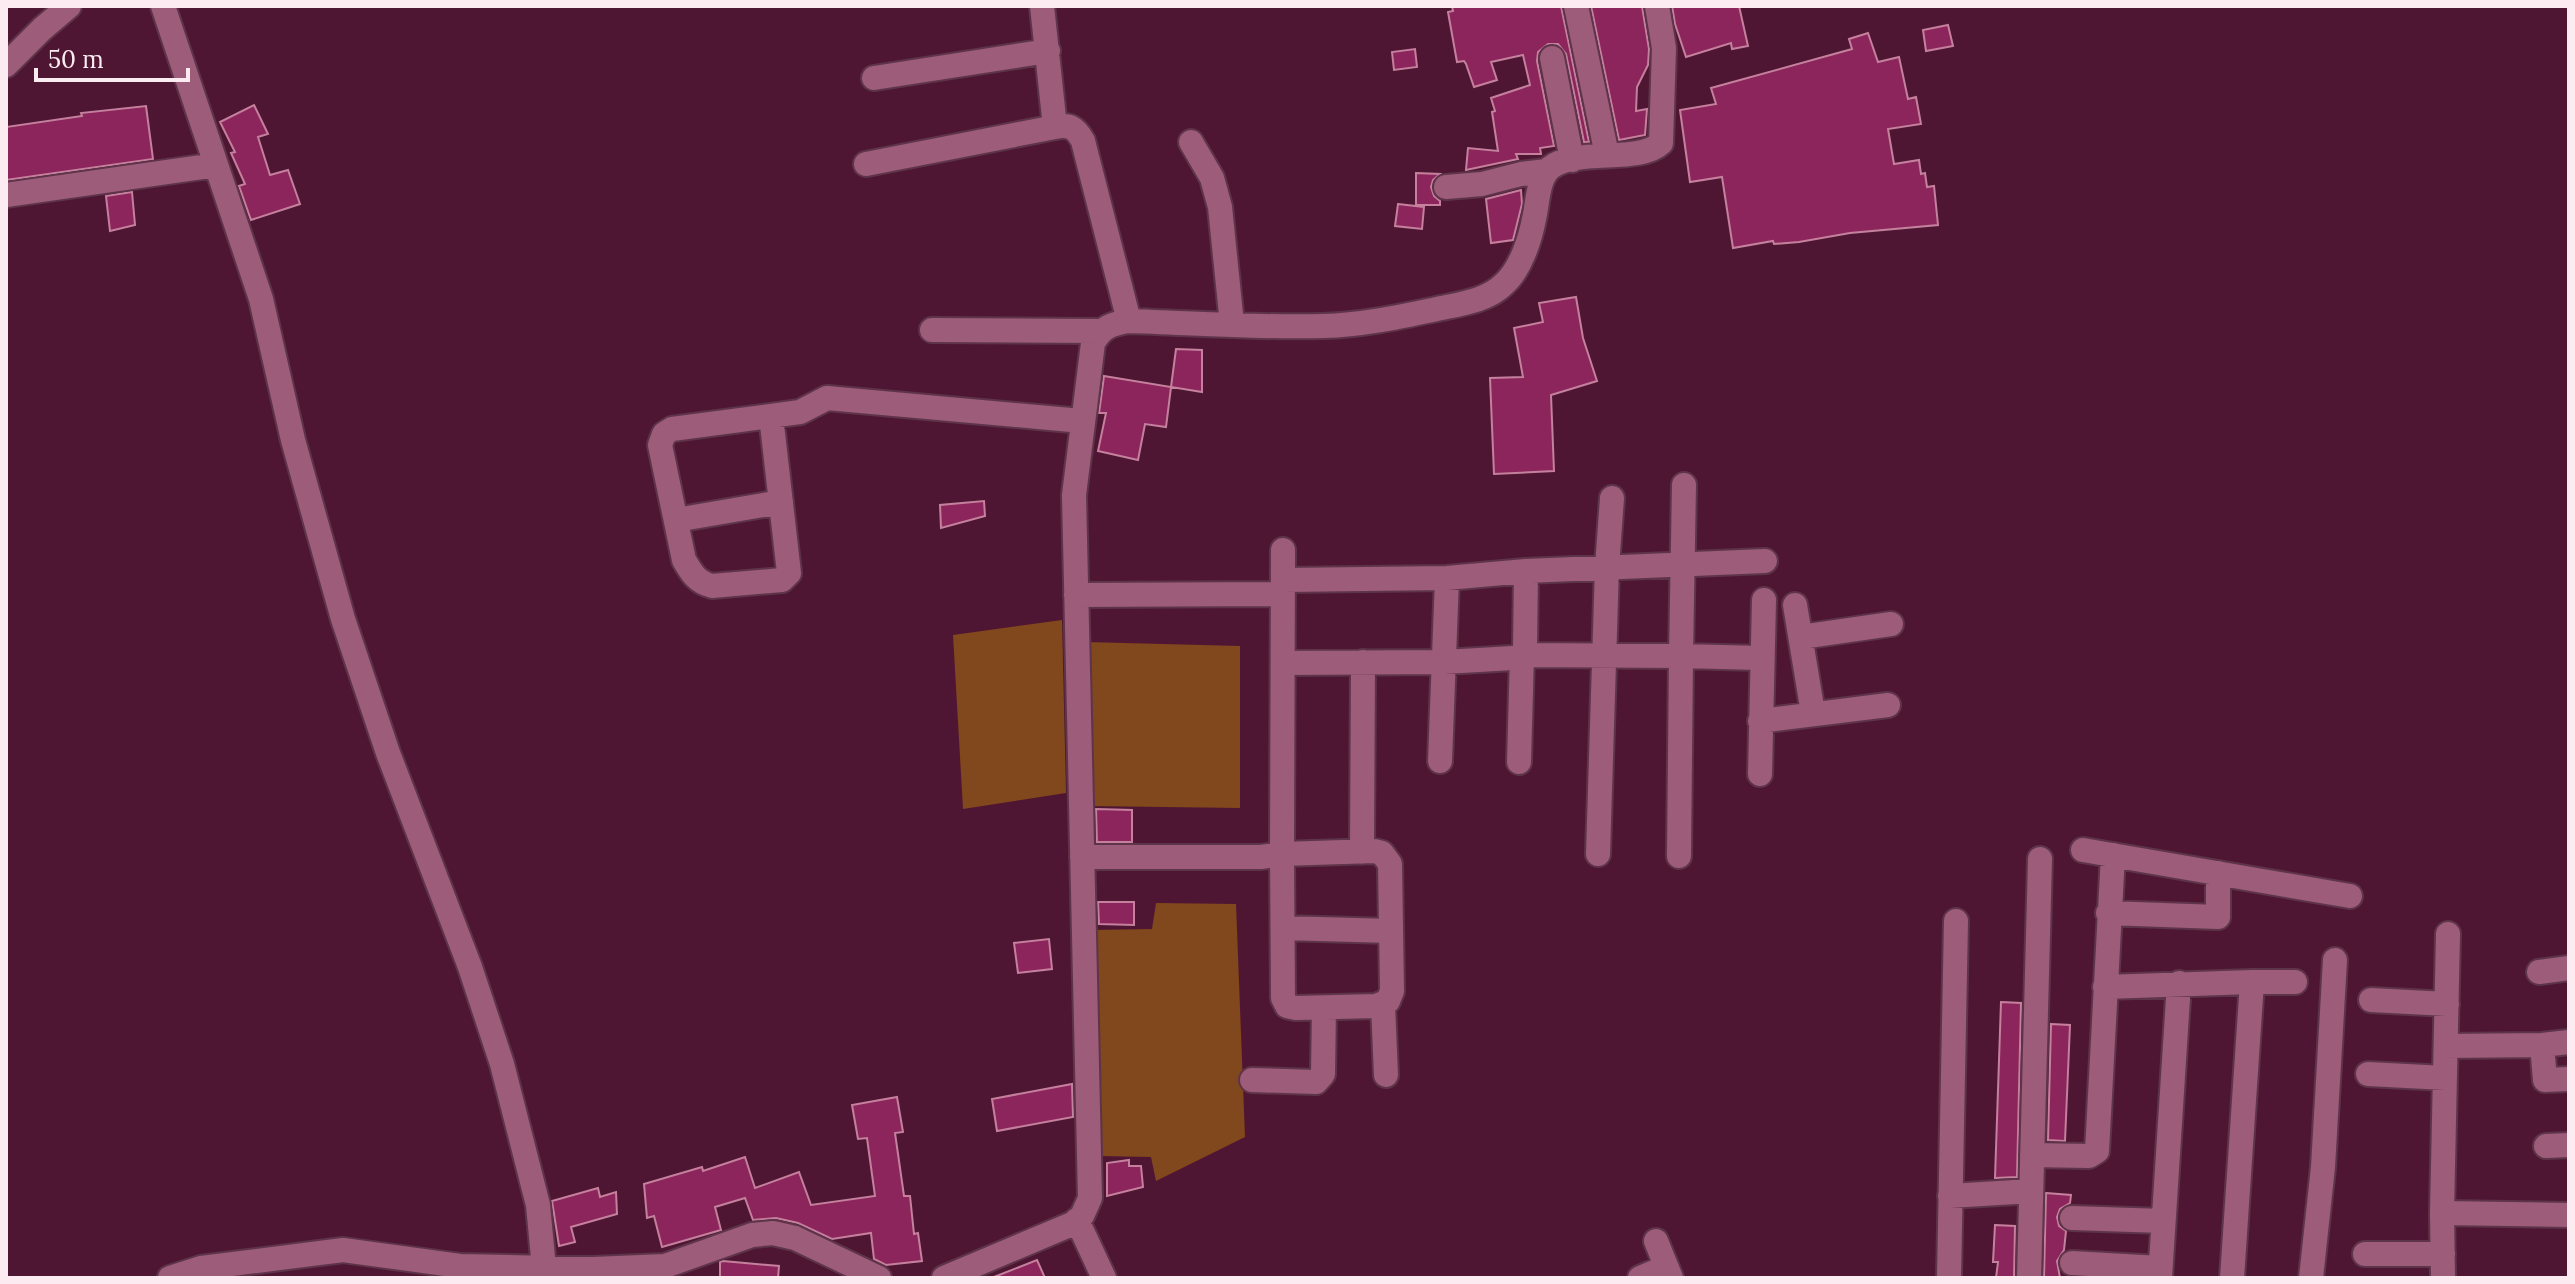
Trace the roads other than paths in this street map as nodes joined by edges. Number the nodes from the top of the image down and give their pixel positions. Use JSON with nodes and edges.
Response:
{"nodes":[{"id":1,"x":69,"y":6,"type":"edge"},
{"id":2,"x":163,"y":6,"type":"edge"},
{"id":3,"x":1042,"y":6,"type":"edge"},
{"id":4,"x":1576,"y":6,"type":"edge"},
{"id":5,"x":1657,"y":6,"type":"edge"},
{"id":6,"x":1048,"y":51,"type":"junction"},
{"id":7,"x":1552,"y":58,"type":"dead end"},
{"id":8,"x":6,"y":65,"type":"edge"},
{"id":9,"x":874,"y":78,"type":"dead end"},
{"id":10,"x":1055,"y":127,"type":"junction"},
{"id":11,"x":1191,"y":142,"type":"dead end"},
{"id":12,"x":1607,"y":155,"type":"junction"},
{"id":13,"x":1572,"y":160,"type":"junction"},
{"id":14,"x":866,"y":164,"type":"dead end"},
{"id":15,"x":216,"y":165,"type":"junction"},
{"id":16,"x":1547,"y":171,"type":"junction"},
{"id":17,"x":1446,"y":187,"type":"dead end"},
{"id":18,"x":6,"y":195,"type":"edge"},
{"id":19,"x":1129,"y":321,"type":"junction"},
{"id":20,"x":1232,"y":324,"type":"junction"},
{"id":21,"x":932,"y":330,"type":"dead end"},
{"id":22,"x":1100,"y":331,"type":"junction"},
{"id":23,"x":771,"y":416,"type":"junction"},
{"id":24,"x":1082,"y":421,"type":"junction"},
{"id":25,"x":1684,"y":485,"type":"dead end"},
{"id":26,"x":1612,"y":498,"type":"dead end"},
{"id":27,"x":781,"y":502,"type":"junction"},
{"id":28,"x":676,"y":520,"type":"junction"},
{"id":29,"x":1283,"y":550,"type":"dead end"},
{"id":30,"x":1765,"y":561,"type":"dead end"},
{"id":31,"x":1682,"y":565,"type":"junction"},
{"id":32,"x":1607,"y":567,"type":"junction"},
{"id":33,"x":1526,"y":571,"type":"junction"},
{"id":34,"x":1447,"y":578,"type":"junction"},
{"id":35,"x":1283,"y":587,"type":"junction"},
{"id":36,"x":1076,"y":595,"type":"junction"},
{"id":37,"x":1764,"y":600,"type":"dead end"},
{"id":38,"x":1795,"y":605,"type":"dead end"},
{"id":39,"x":1891,"y":624,"type":"dead end"},
{"id":40,"x":1801,"y":637,"type":"junction"},
{"id":41,"x":1522,"y":655,"type":"junction"},
{"id":42,"x":1603,"y":655,"type":"junction"},
{"id":43,"x":1681,"y":656,"type":"junction"},
{"id":44,"x":1761,"y":658,"type":"junction"},
{"id":45,"x":1363,"y":662,"type":"junction"},
{"id":46,"x":1444,"y":662,"type":"junction"},
{"id":47,"x":1283,"y":663,"type":"junction"},
{"id":48,"x":1888,"y":705,"type":"dead end"},
{"id":49,"x":1813,"y":713,"type":"junction"},
{"id":50,"x":1760,"y":721,"type":"junction"},
{"id":51,"x":1440,"y":761,"type":"dead end"},
{"id":52,"x":1519,"y":762,"type":"dead end"},
{"id":53,"x":1760,"y":774,"type":"dead end"},
{"id":54,"x":2083,"y":850,"type":"dead end"},
{"id":55,"x":1362,"y":852,"type":"junction"},
{"id":56,"x":1282,"y":854,"type":"junction"},
{"id":57,"x":1598,"y":854,"type":"dead end"},
{"id":58,"x":2113,"y":855,"type":"junction"},
{"id":59,"x":1679,"y":856,"type":"dead end"},
{"id":60,"x":1082,"y":857,"type":"junction"},
{"id":61,"x":2040,"y":859,"type":"dead end"},
{"id":62,"x":2218,"y":873,"type":"junction"},
{"id":63,"x":2350,"y":896,"type":"dead end"},
{"id":64,"x":2108,"y":913,"type":"junction"},
{"id":65,"x":1956,"y":921,"type":"dead end"},
{"id":66,"x":1283,"y":928,"type":"junction"},
{"id":67,"x":1391,"y":931,"type":"junction"},
{"id":68,"x":2448,"y":934,"type":"dead end"},
{"id":69,"x":2335,"y":960,"type":"dead end"},
{"id":70,"x":2569,"y":968,"type":"edge"},
{"id":71,"x":2539,"y":972,"type":"dead end"},
{"id":72,"x":2252,"y":982,"type":"junction"},
{"id":73,"x":2295,"y":982,"type":"dead end"},
{"id":74,"x":2179,"y":983,"type":"junction"},
{"id":75,"x":2105,"y":987,"type":"junction"},
{"id":76,"x":2371,"y":1000,"type":"dead end"},
{"id":77,"x":2447,"y":1004,"type":"junction"},
{"id":78,"x":1383,"y":1005,"type":"junction"},
{"id":79,"x":1324,"y":1008,"type":"junction"},
{"id":80,"x":2569,"y":1042,"type":"edge"},
{"id":81,"x":2542,"y":1045,"type":"junction"},
{"id":82,"x":2446,"y":1046,"type":"junction"},
{"id":83,"x":2368,"y":1074,"type":"dead end"},
{"id":84,"x":1386,"y":1075,"type":"dead end"},
{"id":85,"x":2445,"y":1078,"type":"junction"},
{"id":86,"x":2569,"y":1079,"type":"edge"},
{"id":87,"x":1252,"y":1080,"type":"dead end"},
{"id":88,"x":2032,"y":1155,"type":"junction"},
{"id":89,"x":2031,"y":1191,"type":"junction"},
{"id":90,"x":1950,"y":1196,"type":"junction"},
{"id":91,"x":2442,"y":1213,"type":"junction"},
{"id":92,"x":2569,"y":1215,"type":"edge"},
{"id":93,"x":2072,"y":1218,"type":"dead end"},
{"id":94,"x":1077,"y":1220,"type":"junction"},
{"id":95,"x":2163,"y":1221,"type":"junction"},
{"id":96,"x":1656,"y":1241,"type":"dead end"},
{"id":97,"x":2365,"y":1254,"type":"dead end"},
{"id":98,"x":2072,"y":1263,"type":"dead end"},
{"id":99,"x":2443,"y":1266,"type":"edge"},
{"id":100,"x":1668,"y":1272,"type":"edge"},
{"id":101,"x":542,"y":1273,"type":"edge"},
{"id":102,"x":2160,"y":1273,"type":"edge"},
{"id":103,"x":170,"y":1278,"type":"edge"},
{"id":104,"x":879,"y":1278,"type":"edge"},
{"id":105,"x":944,"y":1278,"type":"edge"},
{"id":106,"x":1104,"y":1278,"type":"edge"},
{"id":107,"x":1640,"y":1278,"type":"edge"},
{"id":108,"x":1949,"y":1278,"type":"edge"},
{"id":109,"x":2029,"y":1278,"type":"edge"},
{"id":110,"x":2232,"y":1278,"type":"edge"},
{"id":111,"x":2311,"y":1278,"type":"edge"}],
"edges":[{"from":1,"to":8,"type":"street"},
{"from":2,"to":15,"type":"street"},
{"from":3,"to":6,"type":"street"},
{"from":4,"to":12,"type":"street"},
{"from":5,"to":12,"type":"street"},
{"from":6,"to":9,"type":"street"},
{"from":6,"to":10,"type":"street"},
{"from":7,"to":13,"type":"street"},
{"from":10,"to":14,"type":"street"},
{"from":10,"to":19,"type":"street"},
{"from":11,"to":20,"type":"street"},
{"from":12,"to":13,"type":"street"},
{"from":13,"to":16,"type":"street"},
{"from":15,"to":18,"type":"street"},
{"from":15,"to":101,"type":"street"},
{"from":16,"to":17,"type":"street"},
{"from":16,"to":20,"type":"street"},
{"from":19,"to":20,"type":"street"},
{"from":19,"to":22,"type":"street"},
{"from":21,"to":22,"type":"street"},
{"from":22,"to":24,"type":"street"},
{"from":23,"to":24,"type":"street"},
{"from":23,"to":27,"type":"street"},
{"from":23,"to":28,"type":"street"},
{"from":24,"to":36,"type":"street"},
{"from":25,"to":31,"type":"street"},
{"from":26,"to":32,"type":"street"},
{"from":27,"to":28,"type":"street"},
{"from":27,"to":28,"type":"street"},
{"from":29,"to":35,"type":"street"},
{"from":30,"to":31,"type":"street"},
{"from":31,"to":32,"type":"street"},
{"from":31,"to":43,"type":"street"},
{"from":32,"to":33,"type":"street"},
{"from":32,"to":42,"type":"street"},
{"from":33,"to":34,"type":"street"},
{"from":33,"to":41,"type":"street"},
{"from":34,"to":35,"type":"street"},
{"from":34,"to":46,"type":"street"},
{"from":35,"to":36,"type":"street"},
{"from":35,"to":47,"type":"street"},
{"from":36,"to":60,"type":"street"},
{"from":37,"to":44,"type":"street"},
{"from":38,"to":40,"type":"street"},
{"from":39,"to":40,"type":"street"},
{"from":40,"to":49,"type":"street"},
{"from":41,"to":42,"type":"street"},
{"from":41,"to":46,"type":"street"},
{"from":41,"to":52,"type":"street"},
{"from":42,"to":43,"type":"street"},
{"from":42,"to":57,"type":"street"},
{"from":43,"to":44,"type":"street"},
{"from":43,"to":59,"type":"street"},
{"from":44,"to":50,"type":"street"},
{"from":45,"to":46,"type":"street"},
{"from":45,"to":47,"type":"street"},
{"from":45,"to":55,"type":"street"},
{"from":46,"to":51,"type":"street"},
{"from":47,"to":56,"type":"street"},
{"from":48,"to":49,"type":"street"},
{"from":49,"to":50,"type":"street"},
{"from":50,"to":53,"type":"street"},
{"from":54,"to":58,"type":"street"},
{"from":55,"to":56,"type":"street"},
{"from":55,"to":67,"type":"street"},
{"from":56,"to":60,"type":"street"},
{"from":56,"to":66,"type":"street"},
{"from":58,"to":62,"type":"street"},
{"from":58,"to":64,"type":"street"},
{"from":60,"to":94,"type":"street"},
{"from":61,"to":88,"type":"street"},
{"from":62,"to":63,"type":"street"},
{"from":62,"to":64,"type":"street"},
{"from":64,"to":75,"type":"street"},
{"from":65,"to":90,"type":"street"},
{"from":66,"to":67,"type":"street"},
{"from":66,"to":79,"type":"street"},
{"from":67,"to":78,"type":"street"},
{"from":68,"to":77,"type":"street"},
{"from":69,"to":111,"type":"street"},
{"from":70,"to":71,"type":"street"},
{"from":72,"to":73,"type":"street"},
{"from":72,"to":74,"type":"street"},
{"from":72,"to":110,"type":"street"},
{"from":74,"to":75,"type":"street"},
{"from":74,"to":95,"type":"street"},
{"from":75,"to":88,"type":"street"},
{"from":76,"to":77,"type":"street"},
{"from":77,"to":82,"type":"street"},
{"from":78,"to":79,"type":"street"},
{"from":78,"to":84,"type":"street"},
{"from":79,"to":87,"type":"street"},
{"from":80,"to":81,"type":"street"},
{"from":81,"to":82,"type":"street"},
{"from":81,"to":86,"type":"street"},
{"from":82,"to":85,"type":"street"},
{"from":83,"to":85,"type":"street"},
{"from":85,"to":91,"type":"street"},
{"from":88,"to":89,"type":"street"},
{"from":89,"to":90,"type":"street"},
{"from":89,"to":109,"type":"street"},
{"from":90,"to":108,"type":"street"},
{"from":91,"to":92,"type":"street"},
{"from":91,"to":99,"type":"street"},
{"from":93,"to":95,"type":"street"},
{"from":94,"to":105,"type":"street"},
{"from":94,"to":106,"type":"street"},
{"from":95,"to":102,"type":"street"},
{"from":96,"to":100,"type":"street"},
{"from":97,"to":99,"type":"street"},
{"from":98,"to":102,"type":"street"},
{"from":100,"to":107,"type":"street"},
{"from":101,"to":103,"type":"street"},
{"from":101,"to":104,"type":"street"}]}
